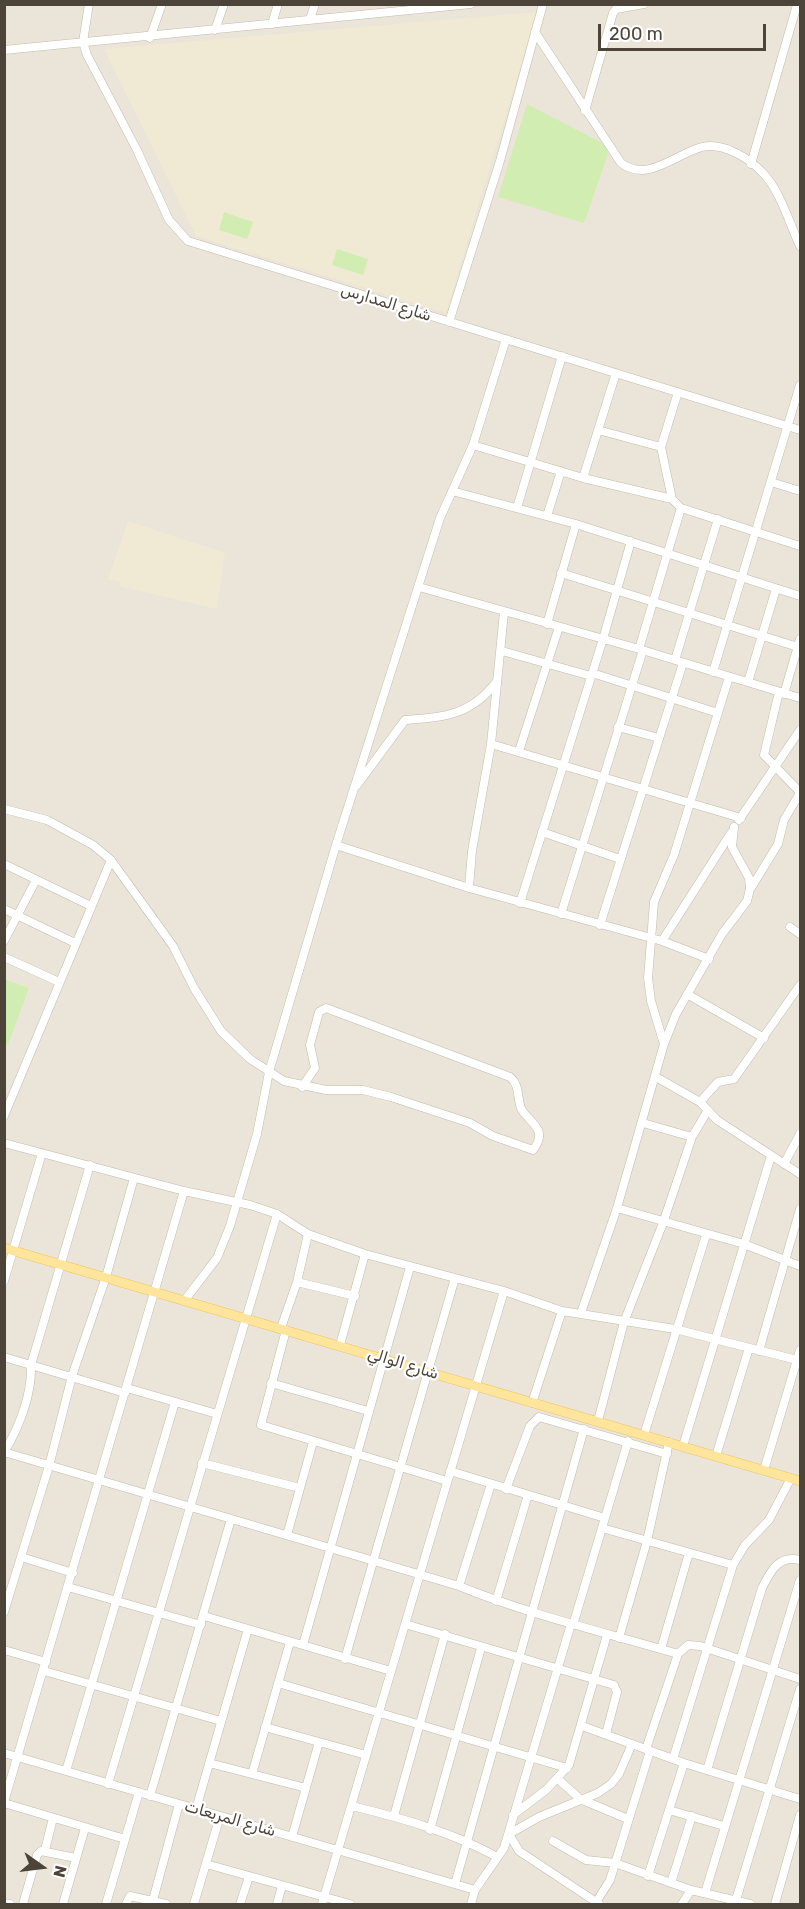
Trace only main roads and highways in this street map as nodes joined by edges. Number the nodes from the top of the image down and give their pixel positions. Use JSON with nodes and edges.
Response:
{"nodes":[{"id":1,"x":9,"y":1249,"type":"edge"},
{"id":2,"x":796,"y":1479,"type":"edge"}],
"edges":[{"from":1,"to":2,"type":"main road","name":"شارع الوالي"}]}
